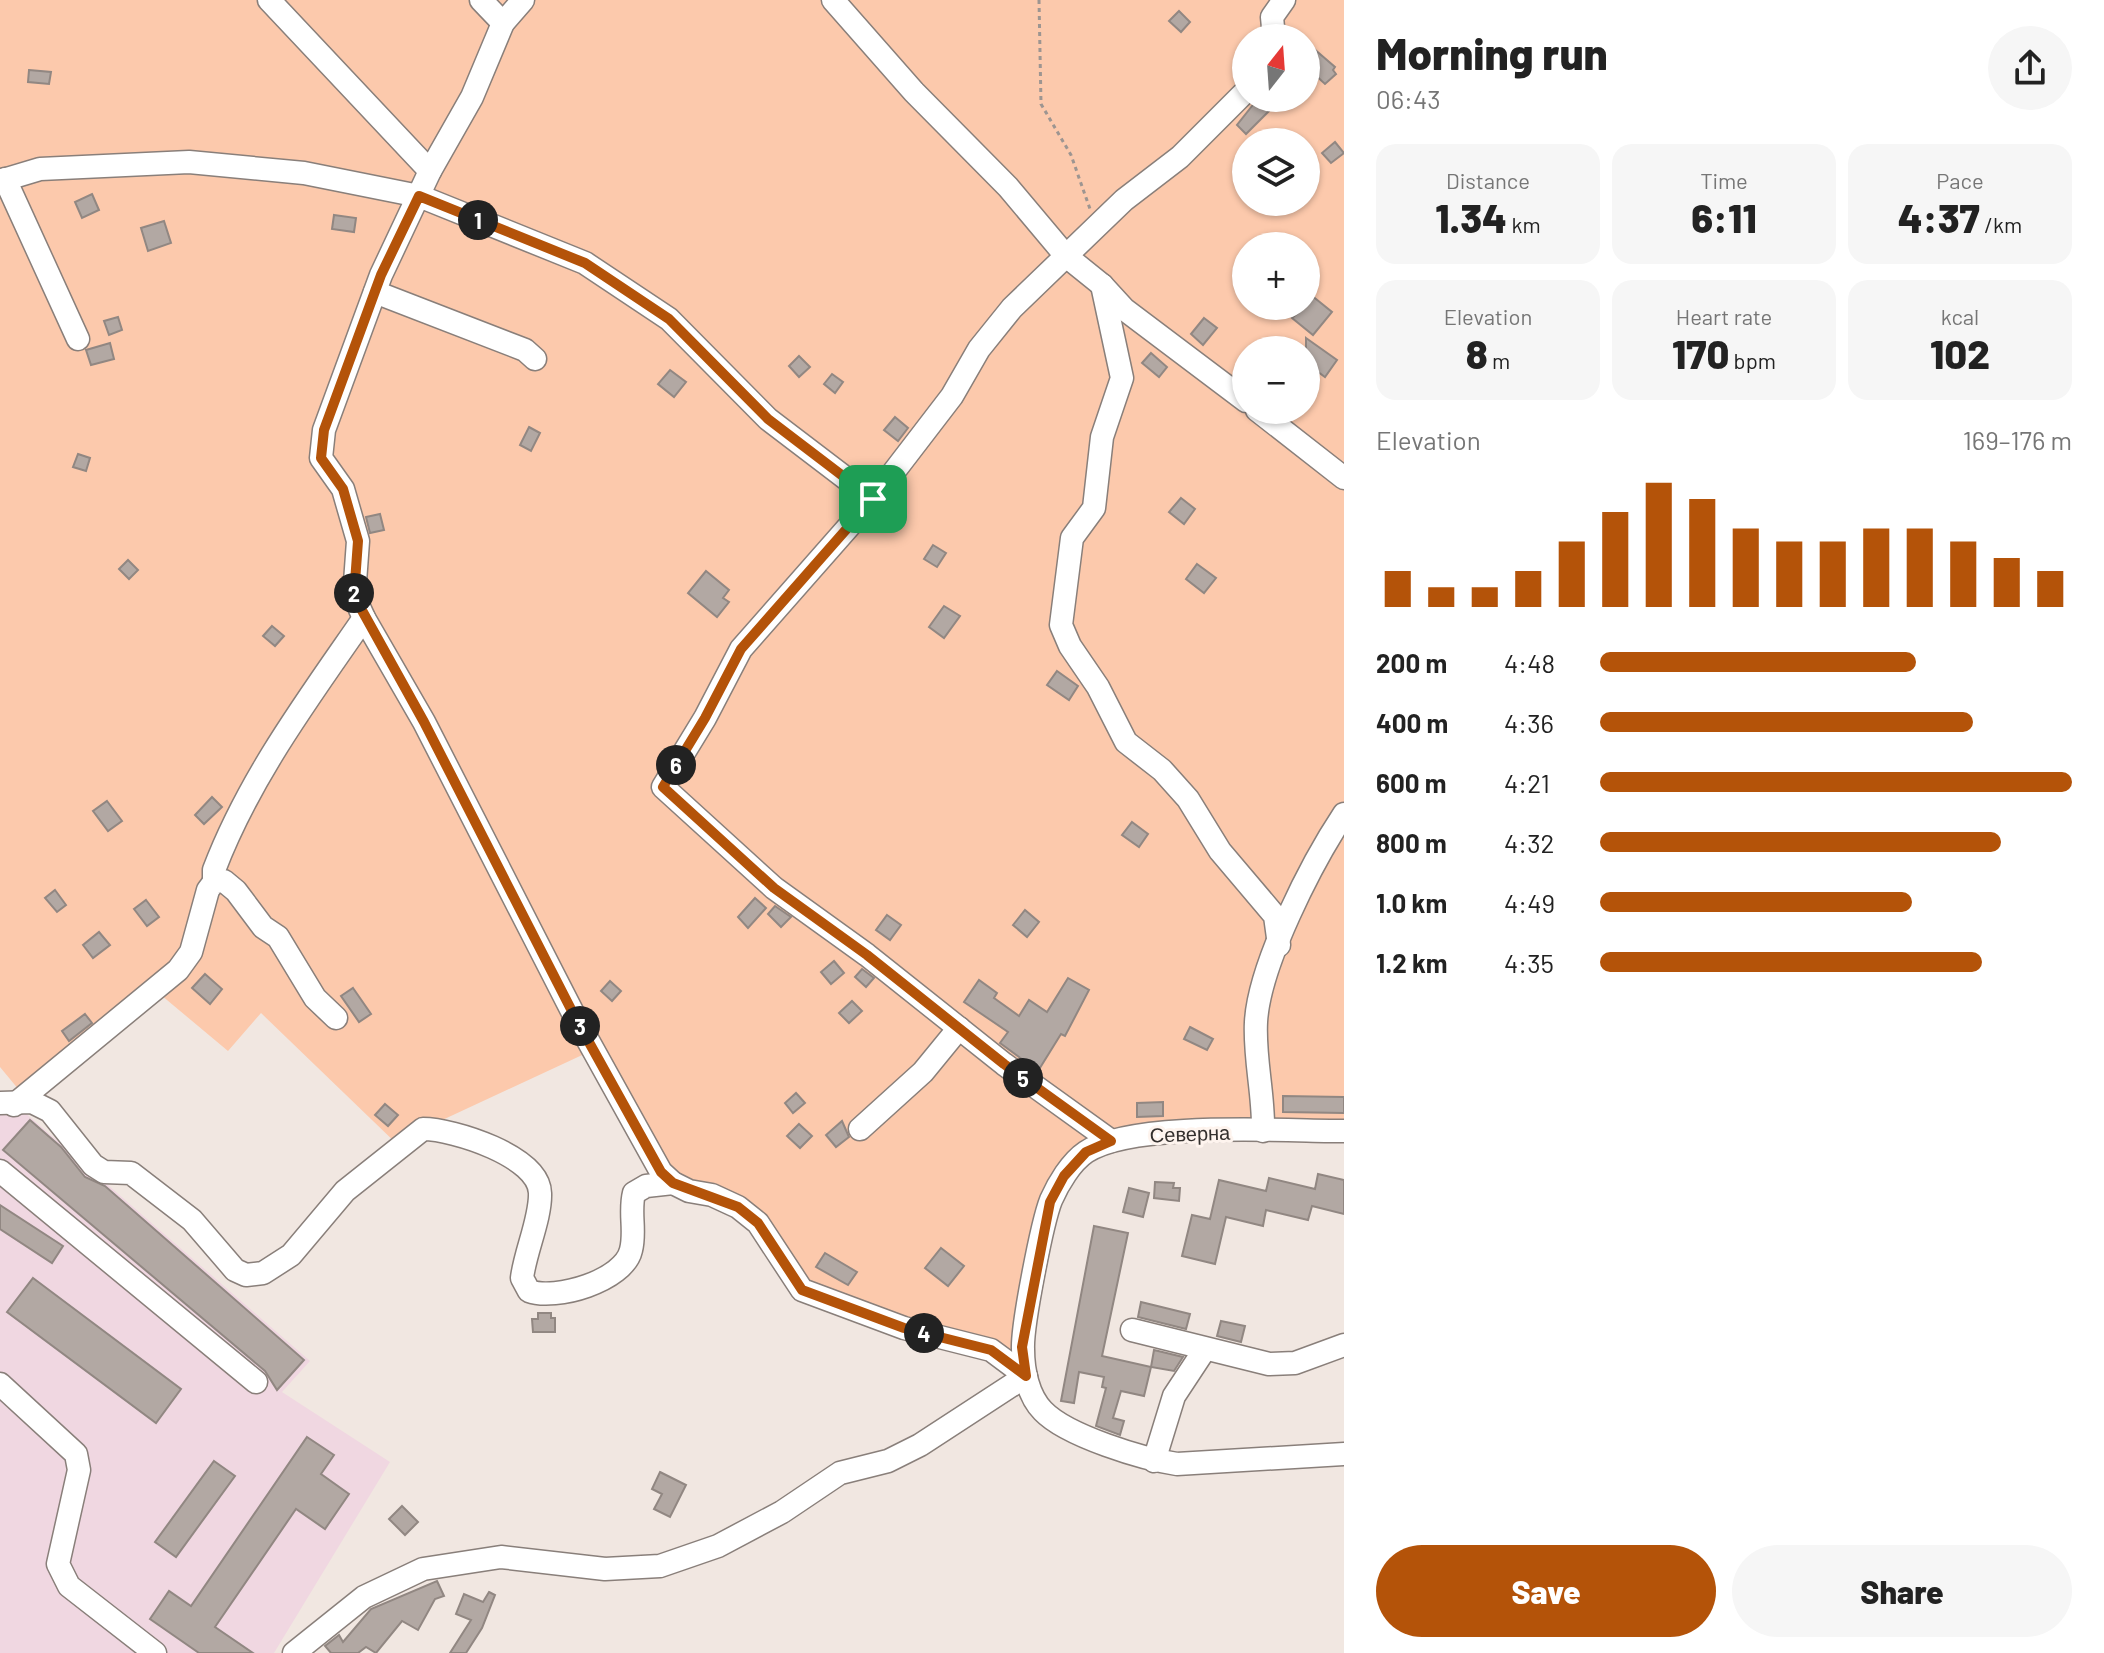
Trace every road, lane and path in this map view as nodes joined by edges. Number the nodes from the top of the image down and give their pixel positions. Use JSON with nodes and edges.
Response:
{"nodes":[{"id":1,"x":269,"y":0,"type":"edge"},
{"id":2,"x":481,"y":0,"type":"edge"},
{"id":3,"x":523,"y":0,"type":"edge"},
{"id":4,"x":833,"y":0,"type":"edge"},
{"id":5,"x":1039,"y":0,"type":"edge"},
{"id":6,"x":1284,"y":0,"type":"edge"},
{"id":7,"x":503,"y":23,"type":"junction"},
{"id":8,"x":1273,"y":24,"type":"edge"},
{"id":9,"x":1232,"y":105,"type":"edge"},
{"id":10,"x":430,"y":171,"type":"junction"},
{"id":11,"x":3,"y":180,"type":"edge"},
{"id":12,"x":419,"y":196,"type":"junction"},
{"id":13,"x":1096,"y":227,"type":"junction"},
{"id":14,"x":1066,"y":256,"type":"junction"},
{"id":15,"x":1102,"y":285,"type":"junction"},
{"id":16,"x":375,"y":292,"type":"junction"},
{"id":17,"x":78,"y":339,"type":"dead end"},
{"id":18,"x":535,"y":359,"type":"dead end"},
{"id":19,"x":1232,"y":390,"type":"edge"},
{"id":20,"x":1275,"y":424,"type":"edge"},
{"id":21,"x":1344,"y":478,"type":"edge"},
{"id":22,"x":873,"y":499,"type":"junction"},
{"id":23,"x":364,"y":618,"type":"junction"},
{"id":24,"x":1344,"y":814,"type":"edge"},
{"id":25,"x":214,"y":882,"type":"junction"},
{"id":26,"x":1279,"y":945,"type":"junction"},
{"id":27,"x":336,"y":1018,"type":"dead end"},
{"id":28,"x":959,"y":1028,"type":"junction"},
{"id":29,"x":5,"y":1107,"type":"edge"},
{"id":30,"x":860,"y":1129,"type":"dead end"},
{"id":31,"x":1263,"y":1131,"type":"junction"},
{"id":32,"x":1344,"y":1131,"type":"edge"},
{"id":33,"x":1111,"y":1141,"type":"junction"},
{"id":34,"x":0,"y":1171,"type":"edge"},
{"id":35,"x":673,"y":1183,"type":"junction"},
{"id":36,"x":1132,"y":1330,"type":"dead end"},
{"id":37,"x":1344,"y":1345,"type":"edge"},
{"id":38,"x":1205,"y":1349,"type":"junction"},
{"id":39,"x":1026,"y":1376,"type":"junction"},
{"id":40,"x":256,"y":1382,"type":"dead end"},
{"id":41,"x":0,"y":1384,"type":"edge"},
{"id":42,"x":1344,"y":1454,"type":"edge"},
{"id":43,"x":1154,"y":1461,"type":"junction"},
{"id":44,"x":142,"y":1649,"type":"edge"},
{"id":45,"x":294,"y":1653,"type":"edge"}],
"edges":[{"from":1,"to":10,"type":"street"},
{"from":2,"to":7,"type":"street"},
{"from":3,"to":7,"type":"street"},
{"from":4,"to":14,"type":"street"},
{"from":5,"to":13,"type":"path"},
{"from":6,"to":8,"type":"street"},
{"from":7,"to":10,"type":"street"},
{"from":9,"to":13,"type":"street"},
{"from":10,"to":12,"type":"street"},
{"from":11,"to":12,"type":"street"},
{"from":11,"to":17,"type":"street"},
{"from":12,"to":16,"type":"street"},
{"from":12,"to":22,"type":"street"},
{"from":13,"to":14,"type":"street"},
{"from":14,"to":15,"type":"street"},
{"from":14,"to":22,"type":"street"},
{"from":15,"to":19,"type":"street"},
{"from":15,"to":26,"type":"street"},
{"from":16,"to":18,"type":"street"},
{"from":16,"to":23,"type":"street"},
{"from":20,"to":21,"type":"street"},
{"from":22,"to":28,"type":"street"},
{"from":23,"to":25,"type":"street"},
{"from":23,"to":35,"type":"street"},
{"from":24,"to":26,"type":"street"},
{"from":25,"to":27,"type":"street"},
{"from":25,"to":29,"type":"street"},
{"from":26,"to":31,"type":"street"},
{"from":28,"to":30,"type":"street"},
{"from":28,"to":33,"type":"street"},
{"from":29,"to":35,"type":"street"},
{"from":31,"to":32,"type":"street","name":"Северна"},
{"from":31,"to":33,"type":"street","name":"Северна"},
{"from":33,"to":39,"type":"street","name":"Северна"},
{"from":34,"to":40,"type":"street"},
{"from":35,"to":39,"type":"street"},
{"from":36,"to":38,"type":"street"},
{"from":37,"to":38,"type":"street"},
{"from":38,"to":43,"type":"street"},
{"from":39,"to":43,"type":"street","name":"Северна"},
{"from":39,"to":45,"type":"street"},
{"from":41,"to":44,"type":"street"},
{"from":42,"to":43,"type":"street","name":"Северна"}]}
